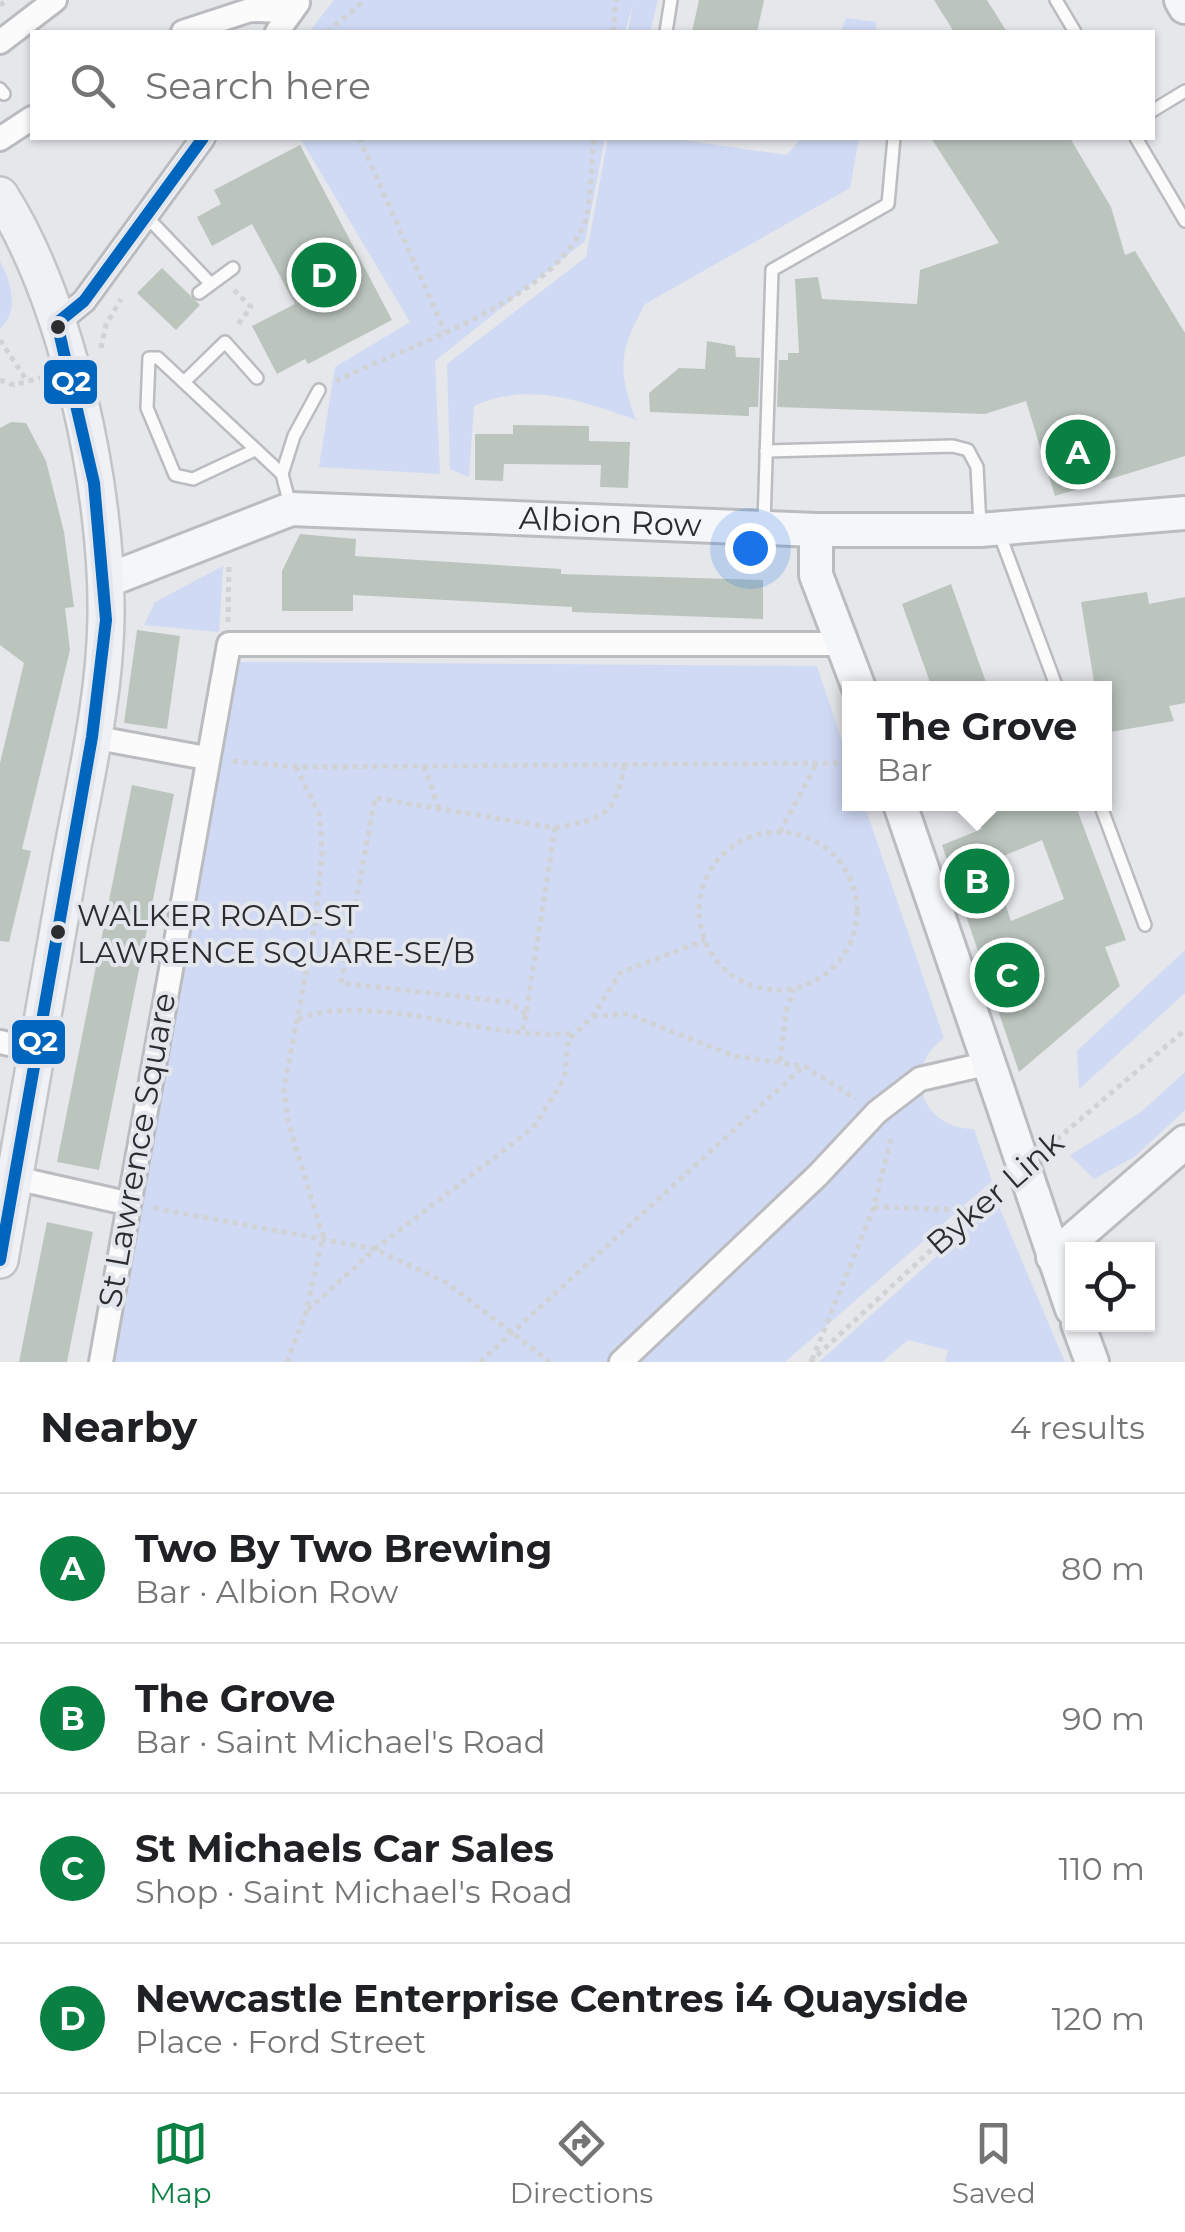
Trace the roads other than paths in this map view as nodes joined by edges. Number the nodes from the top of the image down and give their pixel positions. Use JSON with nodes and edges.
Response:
{"nodes":[{"id":1,"x":55,"y":0,"type":"edge"},
{"id":2,"x":671,"y":0,"type":"edge"},
{"id":3,"x":1056,"y":0,"type":"edge"},
{"id":4,"x":1181,"y":0,"type":"edge"},
{"id":5,"x":296,"y":5,"type":"edge"},
{"id":6,"x":1185,"y":8,"type":"edge"},
{"id":7,"x":189,"y":30,"type":"edge"},
{"id":8,"x":278,"y":30,"type":"edge"},
{"id":9,"x":666,"y":30,"type":"edge"},
{"id":10,"x":1074,"y":30,"type":"edge"},
{"id":11,"x":0,"y":42,"type":"edge"},
{"id":12,"x":1185,"y":92,"type":"edge"},
{"id":13,"x":1155,"y":110,"type":"edge"},
{"id":14,"x":30,"y":119,"type":"edge"},
{"id":15,"x":0,"y":139,"type":"edge"},
{"id":16,"x":202,"y":140,"type":"edge"},
{"id":17,"x":894,"y":140,"type":"edge"},
{"id":18,"x":1137,"y":140,"type":"edge"},
{"id":19,"x":7,"y":206,"type":"edge"},
{"id":20,"x":146,"y":217,"type":"junction"},
{"id":21,"x":1185,"y":221,"type":"edge"},
{"id":22,"x":233,"y":268,"type":"dead end"},
{"id":23,"x":210,"y":283,"type":"junction"},
{"id":24,"x":200,"y":293,"type":"dead end"},
{"id":25,"x":57,"y":323,"type":"junction"},
{"id":26,"x":257,"y":378,"type":"dead end"},
{"id":27,"x":184,"y":382,"type":"junction"},
{"id":28,"x":319,"y":390,"type":"road end"},
{"id":29,"x":255,"y":450,"type":"junction"},
{"id":30,"x":766,"y":451,"type":"junction"},
{"id":31,"x":282,"y":474,"type":"junction"},
{"id":32,"x":291,"y":509,"type":"junction"},
{"id":33,"x":1185,"y":512,"type":"edge"},
{"id":34,"x":764,"y":528,"type":"junction"},
{"id":35,"x":816,"y":530,"type":"junction"},
{"id":36,"x":989,"y":530,"type":"junction"},
{"id":37,"x":106,"y":581,"type":"junction"},
{"id":38,"x":844,"y":644,"type":"junction"},
{"id":39,"x":857,"y":681,"type":"edge"},
{"id":40,"x":1054,"y":681,"type":"edge"},
{"id":41,"x":92,"y":737,"type":"junction"},
{"id":42,"x":206,"y":758,"type":"junction"},
{"id":43,"x":902,"y":811,"type":"edge"},
{"id":44,"x":1103,"y":811,"type":"edge"},
{"id":45,"x":1146,"y":925,"type":"dead end"},
{"id":46,"x":0,"y":1042,"type":"edge"},
{"id":47,"x":36,"y":1050,"type":"junction"},
{"id":48,"x":990,"y":1063,"type":"junction"},
{"id":49,"x":1185,"y":1142,"type":"edge"},
{"id":50,"x":15,"y":1178,"type":"junction"},
{"id":51,"x":126,"y":1203,"type":"junction"},
{"id":52,"x":1053,"y":1257,"type":"junction"},
{"id":53,"x":0,"y":1260,"type":"edge"},
{"id":54,"x":1065,"y":1290,"type":"edge"},
{"id":55,"x":1081,"y":1332,"type":"edge"},
{"id":56,"x":100,"y":1362,"type":"edge"},
{"id":57,"x":620,"y":1362,"type":"edge"},
{"id":58,"x":1092,"y":1362,"type":"edge"}],
"edges":[{"from":1,"to":11,"type":"street"},
{"from":2,"to":9,"type":"lane"},
{"from":3,"to":10,"type":"lane"},
{"from":4,"to":6,"type":"street"},
{"from":5,"to":7,"type":"street"},
{"from":5,"to":8,"type":"street"},
{"from":12,"to":13,"type":"lane"},
{"from":14,"to":15,"type":"street"},
{"from":16,"to":20,"type":"street"},
{"from":17,"to":30,"type":"lane"},
{"from":18,"to":21,"type":"lane"},
{"from":19,"to":25,"type":"main road"},
{"from":20,"to":23,"type":"lane"},
{"from":20,"to":25,"type":"street"},
{"from":22,"to":23,"type":"lane"},
{"from":23,"to":24,"type":"lane"},
{"from":25,"to":37,"type":"main road"},
{"from":26,"to":27,"type":"lane"},
{"from":27,"to":29,"type":"lane"},
{"from":27,"to":29,"type":"lane"},
{"from":28,"to":31,"type":"lane"},
{"from":29,"to":31,"type":"lane"},
{"from":30,"to":34,"type":"lane"},
{"from":30,"to":36,"type":"lane"},
{"from":31,"to":32,"type":"lane"},
{"from":32,"to":34,"type":"street","name":"Albion Row"},
{"from":32,"to":37,"type":"street","name":"Albion Row"},
{"from":33,"to":36,"type":"street","name":"Albion Row"},
{"from":34,"to":35,"type":"street","name":"Albion Row"},
{"from":35,"to":36,"type":"street","name":"Albion Row"},
{"from":35,"to":38,"type":"street"},
{"from":36,"to":40,"type":"lane"},
{"from":37,"to":41,"type":"main road"},
{"from":38,"to":39,"type":"street"},
{"from":38,"to":42,"type":"street","name":"St Lawrence Square"},
{"from":41,"to":42,"type":"street"},
{"from":41,"to":47,"type":"main road"},
{"from":42,"to":51,"type":"street","name":"St Lawrence Square"},
{"from":43,"to":48,"type":"street"},
{"from":44,"to":45,"type":"lane"},
{"from":46,"to":47,"type":"street"},
{"from":47,"to":50,"type":"main road"},
{"from":48,"to":52,"type":"street","bridge":true},
{"from":48,"to":57,"type":"street"},
{"from":49,"to":52,"type":"street"},
{"from":50,"to":51,"type":"street"},
{"from":50,"to":53,"type":"main road"},
{"from":51,"to":56,"type":"street","name":"St Lawrence Square"},
{"from":52,"to":54,"type":"street"},
{"from":55,"to":58,"type":"street"}]}
